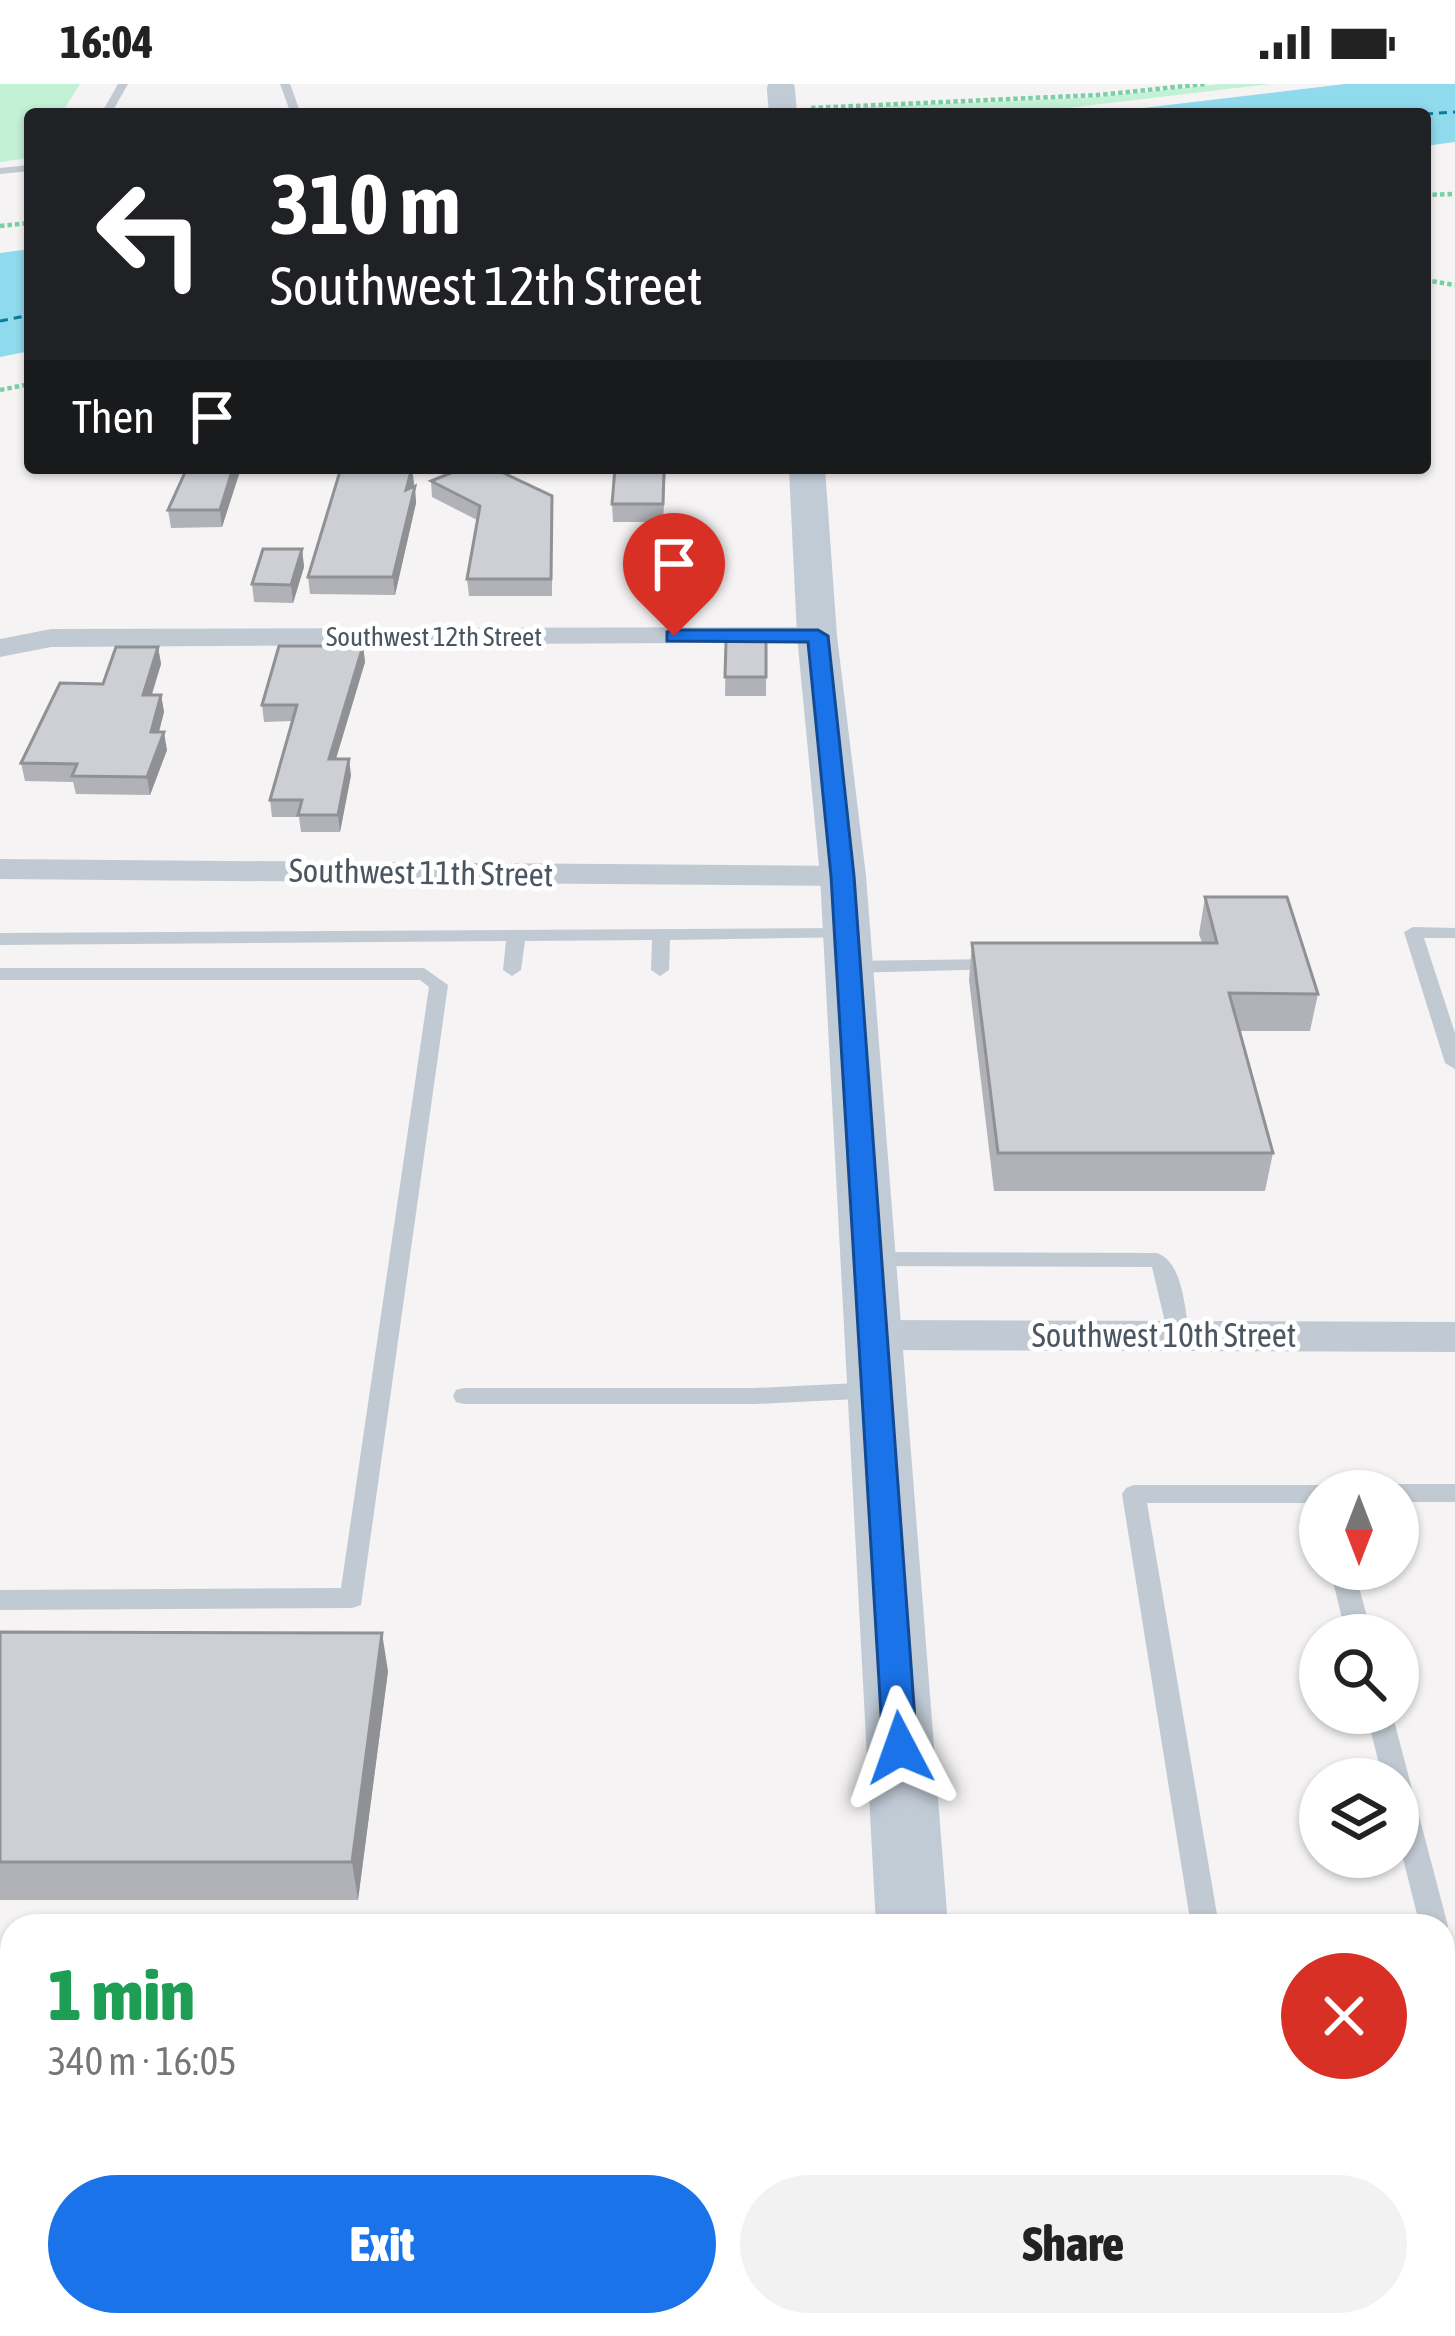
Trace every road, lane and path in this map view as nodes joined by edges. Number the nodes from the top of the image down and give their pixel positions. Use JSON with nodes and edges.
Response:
{"nodes":[{"id":1,"x":1205,"y":84,"type":"edge"},
{"id":2,"x":782,"y":101,"type":"edge"},
{"id":3,"x":750,"y":108,"type":"edge"},
{"id":4,"x":807,"y":474,"type":"edge"},
{"id":5,"x":818,"y":636,"type":"junction"},
{"id":6,"x":0,"y":648,"type":"edge"},
{"id":7,"x":0,"y":868,"type":"edge"},
{"id":8,"x":843,"y":876,"type":"junction"},
{"id":9,"x":1455,"y":933,"type":"edge"},
{"id":10,"x":661,"y":936,"type":"junction"},
{"id":11,"x":516,"y":937,"type":"junction"},
{"id":12,"x":0,"y":940,"type":"edge"},
{"id":13,"x":847,"y":950,"type":"junction"},
{"id":14,"x":1015,"y":964,"type":"edge"},
{"id":15,"x":512,"y":970,"type":"dead end"},
{"id":16,"x":661,"y":970,"type":"dead end"},
{"id":17,"x":0,"y":974,"type":"edge"},
{"id":18,"x":1455,"y":1063,"type":"edge"},
{"id":19,"x":868,"y":1259,"type":"junction"},
{"id":20,"x":1179,"y":1335,"type":"junction"},
{"id":21,"x":1455,"y":1336,"type":"edge"},
{"id":22,"x":876,"y":1363,"type":"junction"},
{"id":23,"x":464,"y":1396,"type":"dead end"},
{"id":24,"x":1419,"y":1493,"type":"edge"},
{"id":25,"x":1455,"y":1493,"type":"edge"},
{"id":26,"x":1299,"y":1494,"type":"edge"},
{"id":27,"x":0,"y":1600,"type":"edge"},
{"id":28,"x":1419,"y":1868,"type":"edge"},
{"id":29,"x":911,"y":1914,"type":"edge"},
{"id":30,"x":1202,"y":1914,"type":"edge"},
{"id":31,"x":1431,"y":1914,"type":"edge"}],
"edges":[{"from":1,"to":2,"type":"path"},
{"from":2,"to":3,"type":"path"},
{"from":4,"to":5,"type":"main road"},
{"from":5,"to":6,"type":"street","name":"Southwest 12th Street"},
{"from":5,"to":8,"type":"main road"},
{"from":7,"to":8,"type":"street","name":"Southwest 11th Street"},
{"from":8,"to":13,"type":"main road"},
{"from":9,"to":18,"type":"lane"},
{"from":10,"to":11,"type":"lane"},
{"from":10,"to":13,"type":"lane"},
{"from":10,"to":16,"type":"lane"},
{"from":11,"to":12,"type":"lane"},
{"from":11,"to":15,"type":"lane"},
{"from":13,"to":14,"type":"lane"},
{"from":13,"to":19,"type":"main road"},
{"from":17,"to":27,"type":"lane"},
{"from":19,"to":20,"type":"lane"},
{"from":19,"to":22,"type":"main road"},
{"from":20,"to":21,"type":"street","name":"Southwest 10th Street"},
{"from":20,"to":22,"type":"street","name":"Southwest 10th Street"},
{"from":22,"to":23,"type":"lane"},
{"from":22,"to":29,"type":"main road"},
{"from":24,"to":25,"type":"lane"},
{"from":26,"to":30,"type":"lane"},
{"from":28,"to":31,"type":"lane"}]}
